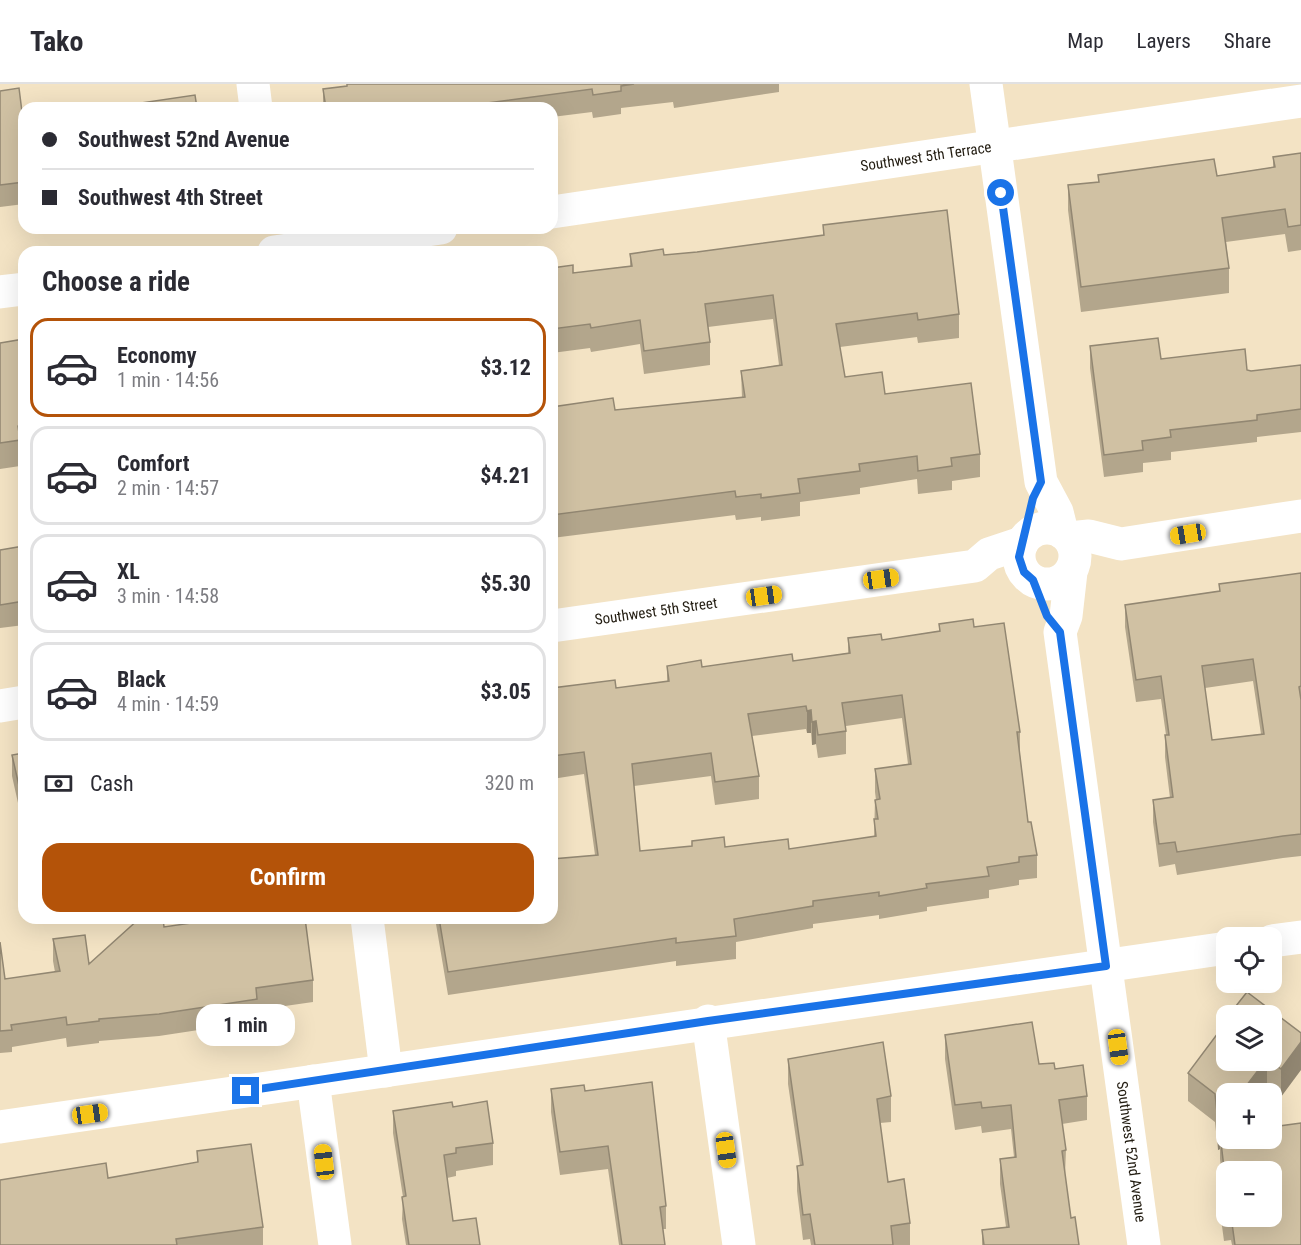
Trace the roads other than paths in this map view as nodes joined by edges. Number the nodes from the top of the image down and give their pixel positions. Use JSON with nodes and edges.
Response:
{"nodes":[{"id":1,"x":253,"y":84,"type":"edge"},
{"id":2,"x":986,"y":84,"type":"edge"},
{"id":3,"x":1301,"y":101,"type":"edge"},
{"id":4,"x":255,"y":102,"type":"edge"},
{"id":5,"x":994,"y":146,"type":"junction"},
{"id":6,"x":558,"y":211,"type":"edge"},
{"id":7,"x":400,"y":234,"type":"edge"},
{"id":8,"x":316,"y":246,"type":"edge"},
{"id":9,"x":18,"y":290,"type":"edge"},
{"id":10,"x":0,"y":292,"type":"edge"},
{"id":11,"x":1041,"y":482,"type":"junction"},
{"id":12,"x":1301,"y":516,"type":"edge"},
{"id":13,"x":1023,"y":541,"type":"junction"},
{"id":14,"x":1069,"y":553,"type":"junction"},
{"id":15,"x":975,"y":566,"type":"junction"},
{"id":16,"x":1031,"y":579,"type":"junction"},
{"id":17,"x":558,"y":625,"type":"edge"},
{"id":18,"x":1060,"y":632,"type":"junction"},
{"id":19,"x":18,"y":703,"type":"edge"},
{"id":20,"x":0,"y":706,"type":"edge"},
{"id":21,"x":368,"y":924,"type":"edge"},
{"id":22,"x":1301,"y":937,"type":"edge"},
{"id":23,"x":1282,"y":940,"type":"edge"},
{"id":24,"x":1216,"y":950,"type":"edge"},
{"id":25,"x":1106,"y":966,"type":"junction"},
{"id":26,"x":708,"y":1021,"type":"junction"},
{"id":27,"x":386,"y":1071,"type":"junction"},
{"id":28,"x":313,"y":1081,"type":"junction"},
{"id":29,"x":0,"y":1127,"type":"edge"},
{"id":30,"x":335,"y":1245,"type":"edge"},
{"id":31,"x":739,"y":1245,"type":"edge"},
{"id":32,"x":1144,"y":1245,"type":"edge"}],
"edges":[{"from":1,"to":4,"type":"street"},
{"from":2,"to":5,"type":"street","name":"Southwest 52nd Avenue"},
{"from":3,"to":5,"type":"street","name":"Southwest 5th Terrace"},
{"from":5,"to":6,"type":"street","name":"Southwest 5th Terrace"},
{"from":5,"to":11,"type":"street","name":"Southwest 52nd Avenue"},
{"from":7,"to":8,"type":"street"},
{"from":9,"to":10,"type":"street"},
{"from":11,"to":13,"type":"street","name":"Southwest 52nd Avenue"},
{"from":11,"to":14,"type":"street","name":"Southwest 52nd Avenue"},
{"from":12,"to":14,"type":"street","name":"Southwest 5th Street"},
{"from":13,"to":14,"type":"street","name":"Southwest 5th Street"},
{"from":13,"to":15,"type":"street","name":"Southwest 5th Street"},
{"from":13,"to":16,"type":"street"},
{"from":14,"to":16,"type":"street","name":"Southwest 5th Street"},
{"from":14,"to":18,"type":"street","name":"Southwest 52nd Avenue"},
{"from":15,"to":16,"type":"street","name":"Southwest 5th Street"},
{"from":15,"to":17,"type":"street","name":"Southwest 5th Street"},
{"from":16,"to":18,"type":"street","name":"Southwest 52nd Avenue"},
{"from":18,"to":25,"type":"street","name":"Southwest 52nd Avenue"},
{"from":19,"to":20,"type":"street"},
{"from":21,"to":27,"type":"street"},
{"from":22,"to":23,"type":"street"},
{"from":24,"to":25,"type":"street"},
{"from":25,"to":26,"type":"street"},
{"from":25,"to":32,"type":"street","name":"Southwest 52nd Avenue"},
{"from":26,"to":27,"type":"street"},
{"from":26,"to":31,"type":"street"},
{"from":27,"to":28,"type":"street"},
{"from":28,"to":29,"type":"street"},
{"from":28,"to":30,"type":"street"}]}
